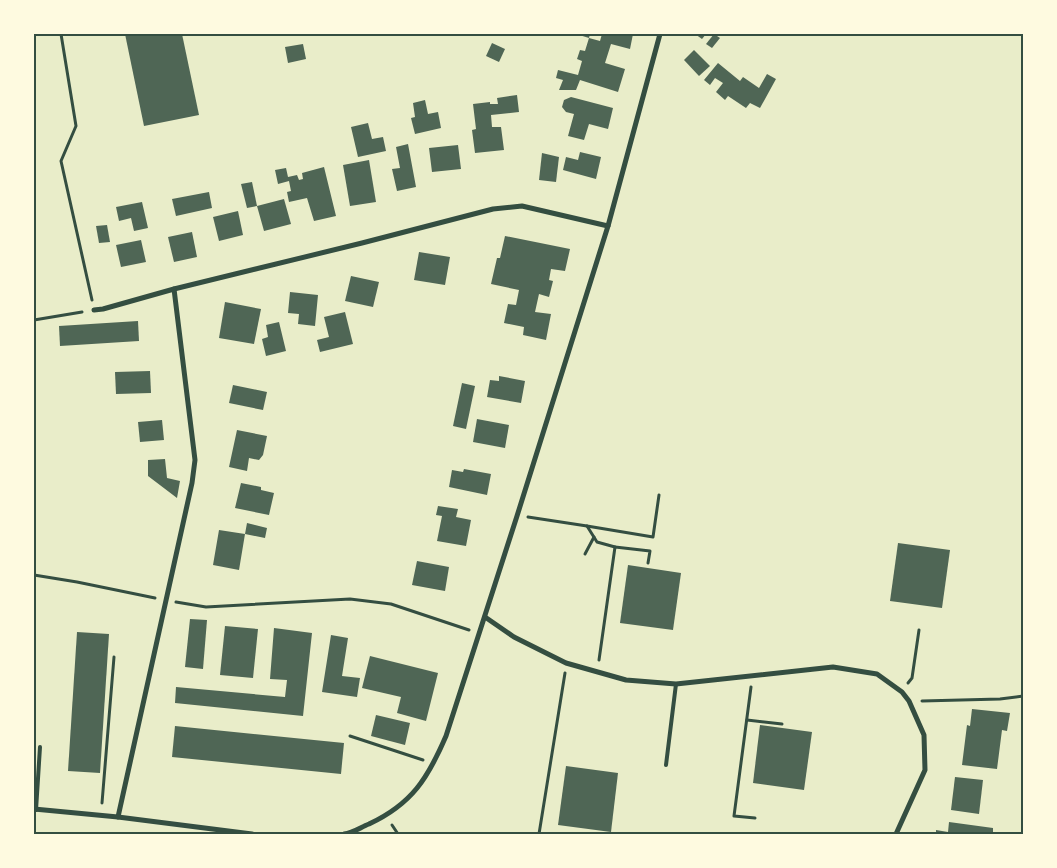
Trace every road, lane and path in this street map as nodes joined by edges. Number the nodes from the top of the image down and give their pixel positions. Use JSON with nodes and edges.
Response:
{"nodes":[{"id":1,"x":61,"y":34,"type":"edge"},
{"id":2,"x":660,"y":34,"type":"edge"},
{"id":3,"x":608,"y":226,"type":"junction"},
{"id":4,"x":174,"y":289,"type":"junction"},
{"id":5,"x":94,"y":310,"type":"junction"},
{"id":6,"x":34,"y":320,"type":"edge"},
{"id":7,"x":659,"y":495,"type":"dead end"},
{"id":8,"x":518,"y":516,"type":"junction"},
{"id":9,"x":587,"y":526,"type":"junction"},
{"id":10,"x":594,"y":537,"type":"junction"},
{"id":11,"x":615,"y":547,"type":"junction"},
{"id":12,"x":584,"y":554,"type":"dead end"},
{"id":13,"x":648,"y":563,"type":"dead end"},
{"id":14,"x":34,"y":575,"type":"edge"},
{"id":15,"x":165,"y":601,"type":"junction"},
{"id":16,"x":485,"y":617,"type":"junction"},
{"id":17,"x":919,"y":630,"type":"dead end"},
{"id":18,"x":480,"y":634,"type":"junction"},
{"id":19,"x":114,"y":657,"type":"dead end"},
{"id":20,"x":566,"y":663,"type":"junction"},
{"id":21,"x":597,"y":672,"type":"junction"},
{"id":22,"x":753,"y":676,"type":"junction"},
{"id":23,"x":676,"y":684,"type":"junction"},
{"id":24,"x":902,"y":692,"type":"junction"},
{"id":25,"x":1023,"y":696,"type":"edge"},
{"id":26,"x":909,"y":701,"type":"junction"},
{"id":27,"x":747,"y":720,"type":"junction"},
{"id":28,"x":782,"y":724,"type":"dead end"},
{"id":29,"x":350,"y":736,"type":"dead end"},
{"id":30,"x":40,"y":747,"type":"dead end"},
{"id":31,"x":434,"y":764,"type":"junction"},
{"id":32,"x":666,"y":765,"type":"dead end"},
{"id":33,"x":35,"y":809,"type":"edge"},
{"id":34,"x":100,"y":815,"type":"junction"},
{"id":35,"x":118,"y":817,"type":"junction"},
{"id":36,"x":755,"y":818,"type":"dead end"},
{"id":37,"x":252,"y":834,"type":"edge"},
{"id":38,"x":344,"y":834,"type":"edge"},
{"id":39,"x":539,"y":834,"type":"edge"},
{"id":40,"x":896,"y":834,"type":"edge"}],
"edges":[{"from":1,"to":5,"type":"path"},
{"from":2,"to":3,"type":"street"},
{"from":3,"to":4,"type":"street"},
{"from":3,"to":8,"type":"street"},
{"from":4,"to":5,"type":"street"},
{"from":4,"to":15,"type":"street"},
{"from":5,"to":6,"type":"path"},
{"from":7,"to":9,"type":"path"},
{"from":8,"to":9,"type":"path"},
{"from":8,"to":16,"type":"street"},
{"from":9,"to":10,"type":"path"},
{"from":10,"to":11,"type":"path"},
{"from":10,"to":12,"type":"path"},
{"from":11,"to":13,"type":"path"},
{"from":11,"to":21,"type":"path"},
{"from":14,"to":15,"type":"path"},
{"from":15,"to":18,"type":"path"},
{"from":15,"to":35,"type":"street"},
{"from":16,"to":18,"type":"street"},
{"from":16,"to":20,"type":"street"},
{"from":17,"to":24,"type":"path"},
{"from":18,"to":31,"type":"street"},
{"from":19,"to":34,"type":"path"},
{"from":20,"to":21,"type":"street"},
{"from":20,"to":39,"type":"path"},
{"from":21,"to":23,"type":"street"},
{"from":22,"to":23,"type":"street"},
{"from":22,"to":24,"type":"street"},
{"from":22,"to":27,"type":"path"},
{"from":23,"to":32,"type":"lane"},
{"from":24,"to":26,"type":"street"},
{"from":25,"to":26,"type":"path"},
{"from":26,"to":40,"type":"street"},
{"from":27,"to":28,"type":"path"},
{"from":27,"to":36,"type":"path"},
{"from":29,"to":31,"type":"path"},
{"from":30,"to":33,"type":"lane"},
{"from":31,"to":38,"type":"street"},
{"from":33,"to":34,"type":"street"},
{"from":34,"to":35,"type":"street"},
{"from":35,"to":37,"type":"street"}]}
